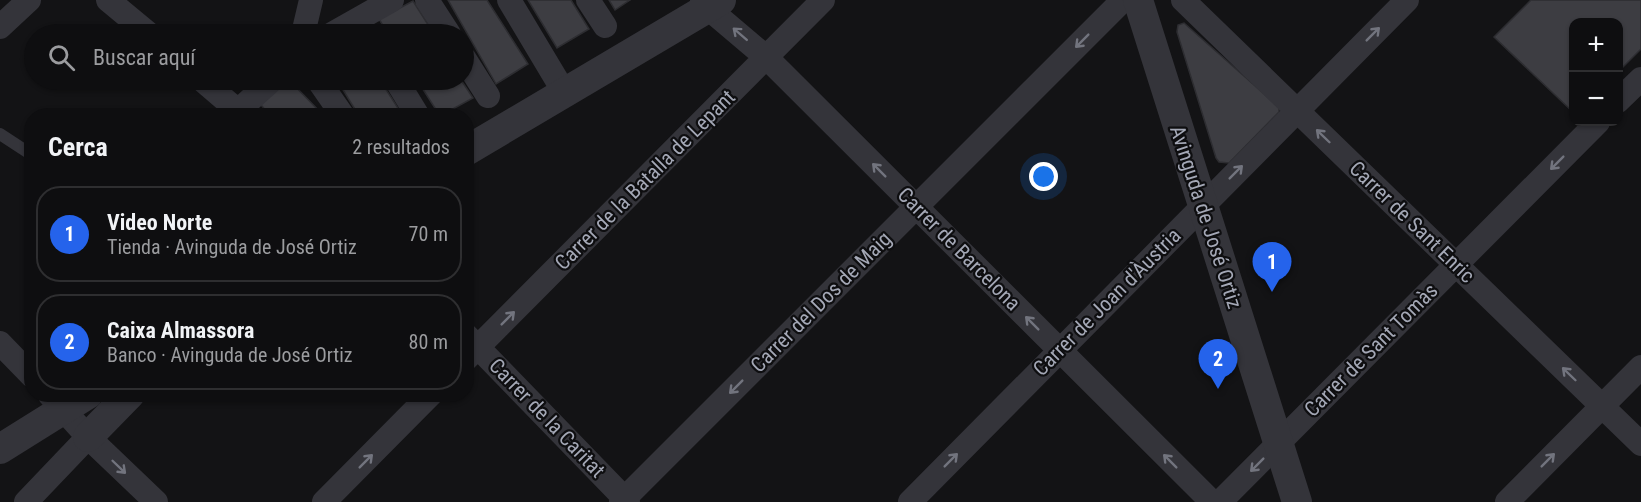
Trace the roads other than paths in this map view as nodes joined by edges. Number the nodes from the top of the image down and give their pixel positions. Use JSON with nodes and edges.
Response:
{"nodes":[{"id":1,"x":29,"y":0,"type":"edge"},
{"id":2,"x":108,"y":0,"type":"edge"},
{"id":3,"x":310,"y":0,"type":"edge"},
{"id":4,"x":392,"y":0,"type":"edge"},
{"id":5,"x":427,"y":0,"type":"edge"},
{"id":6,"x":509,"y":0,"type":"edge"},
{"id":7,"x":588,"y":0,"type":"edge"},
{"id":8,"x":823,"y":0,"type":"edge"},
{"id":9,"x":1124,"y":0,"type":"edge"},
{"id":10,"x":1138,"y":0,"type":"edge"},
{"id":11,"x":1183,"y":0,"type":"edge"},
{"id":12,"x":1407,"y":0,"type":"edge"},
{"id":13,"x":710,"y":3,"type":"edge"},
{"id":14,"x":137,"y":24,"type":"edge"},
{"id":15,"x":305,"y":24,"type":"edge"},
{"id":16,"x":366,"y":24,"type":"edge"},
{"id":17,"x":443,"y":24,"type":"edge"},
{"id":18,"x":605,"y":26,"type":"dead end"},
{"id":19,"x":0,"y":27,"type":"edge"},
{"id":20,"x":767,"y":58,"type":"junction"},
{"id":21,"x":474,"y":73,"type":"edge"},
{"id":22,"x":1641,"y":79,"type":"edge"},
{"id":23,"x":214,"y":90,"type":"edge"},
{"id":24,"x":263,"y":90,"type":"edge"},
{"id":25,"x":325,"y":90,"type":"edge"},
{"id":26,"x":402,"y":90,"type":"edge"},
{"id":27,"x":564,"y":92,"type":"junction"},
{"id":28,"x":488,"y":96,"type":"dead end"},
{"id":29,"x":1623,"y":96,"type":"edge"},
{"id":30,"x":236,"y":108,"type":"edge"},
{"id":31,"x":247,"y":108,"type":"edge"},
{"id":32,"x":337,"y":108,"type":"edge"},
{"id":33,"x":413,"y":108,"type":"edge"},
{"id":34,"x":1297,"y":110,"type":"junction"},
{"id":35,"x":1594,"y":126,"type":"edge"},
{"id":36,"x":0,"y":134,"type":"edge"},
{"id":37,"x":474,"y":147,"type":"edge"},
{"id":38,"x":24,"y":150,"type":"edge"},
{"id":39,"x":1202,"y":206,"type":"junction"},
{"id":40,"x":916,"y":207,"type":"junction"},
{"id":41,"x":1456,"y":265,"type":"junction"},
{"id":42,"x":0,"y":343,"type":"edge"},
{"id":43,"x":474,"y":344,"type":"edge"},
{"id":44,"x":474,"y":350,"type":"edge"},
{"id":45,"x":1059,"y":350,"type":"junction"},
{"id":46,"x":1641,"y":367,"type":"edge"},
{"id":47,"x":24,"y":368,"type":"edge"},
{"id":48,"x":56,"y":402,"type":"edge"},
{"id":49,"x":122,"y":402,"type":"edge"},
{"id":50,"x":423,"y":402,"type":"edge"},
{"id":51,"x":1602,"y":406,"type":"junction"},
{"id":52,"x":88,"y":437,"type":"junction"},
{"id":53,"x":1279,"y":444,"type":"junction"},
{"id":54,"x":1641,"y":444,"type":"edge"},
{"id":55,"x":0,"y":449,"type":"edge"},
{"id":56,"x":624,"y":501,"type":"edge"},
{"id":57,"x":26,"y":502,"type":"edge"},
{"id":58,"x":156,"y":502,"type":"edge"},
{"id":59,"x":324,"y":502,"type":"edge"},
{"id":60,"x":910,"y":502,"type":"edge"},
{"id":61,"x":1212,"y":502,"type":"edge"},
{"id":62,"x":1220,"y":502,"type":"edge"},
{"id":63,"x":1297,"y":502,"type":"edge"},
{"id":64,"x":1507,"y":502,"type":"edge"}],
"edges":[{"from":1,"to":19,"type":"street"},
{"from":2,"to":14,"type":"street"},
{"from":3,"to":15,"type":"street"},
{"from":4,"to":16,"type":"street"},
{"from":5,"to":17,"type":"street"},
{"from":6,"to":27,"type":"street"},
{"from":7,"to":18,"type":"street"},
{"from":8,"to":20,"type":"street","name":"Carrer de la Batalla de Lepant"},
{"from":9,"to":40,"type":"street","name":"Carrer del Dos de Maig","one_way":true},
{"from":10,"to":39,"type":"street","name":"Avinguda de José Ortiz"},
{"from":11,"to":34,"type":"street","name":"Carrer de Sant Enric"},
{"from":34,"to":12,"type":"street","name":"Carrer de Joan d'Àustria","one_way":true},
{"from":20,"to":13,"type":"street","name":"Carrer de Barcelona","one_way":true},
{"from":13,"to":27,"type":"street"},
{"from":40,"to":20,"type":"street","name":"Carrer de Barcelona","one_way":true},
{"from":43,"to":20,"type":"street","name":"Carrer de la Batalla de Lepant","one_way":true},
{"from":21,"to":28,"type":"street"},
{"from":22,"to":29,"type":"street"},
{"from":23,"to":30,"type":"street"},
{"from":24,"to":31,"type":"street"},
{"from":25,"to":32,"type":"street"},
{"from":26,"to":33,"type":"street"},
{"from":27,"to":37,"type":"street"},
{"from":39,"to":34,"type":"street","name":"Carrer de Joan d'Àustria","one_way":true},
{"from":41,"to":34,"type":"street","name":"Carrer de Sant Enric","one_way":true},
{"from":35,"to":41,"type":"street","name":"Carrer de Sant Tomàs","one_way":true},
{"from":36,"to":38,"type":"lane"},
{"from":39,"to":45,"type":"street","name":"Carrer de Joan d'Àustria"},
{"from":39,"to":53,"type":"street","name":"Avinguda de José Ortiz"},
{"from":45,"to":40,"type":"street","name":"Carrer de Barcelona","one_way":true},
{"from":40,"to":56,"type":"street","name":"Carrer del Dos de Maig","one_way":true},
{"from":51,"to":41,"type":"street","name":"Carrer de Sant Enric","one_way":true},
{"from":41,"to":53,"type":"street","name":"Carrer de Sant Tomàs"},
{"from":42,"to":47,"type":"street"},
{"from":44,"to":56,"type":"street","name":"Carrer de la Caritat"},
{"from":60,"to":45,"type":"street","name":"Carrer de Joan d'Àustria","one_way":true},
{"from":61,"to":45,"type":"street","name":"Carrer de Barcelona","one_way":true},
{"from":46,"to":51,"type":"street"},
{"from":48,"to":52,"type":"street"},
{"from":48,"to":55,"type":"street"},
{"from":49,"to":52,"type":"street"},
{"from":59,"to":50,"type":"street","one_way":true},
{"from":51,"to":54,"type":"street","name":"Carrer de Sant Enric"},
{"from":64,"to":51,"type":"street","one_way":true},
{"from":52,"to":57,"type":"street"},
{"from":52,"to":58,"type":"street","one_way":true},
{"from":53,"to":62,"type":"street","name":"Carrer de Sant Tomàs","one_way":true},
{"from":53,"to":63,"type":"street","name":"Avinguda de José Ortiz"}]}
